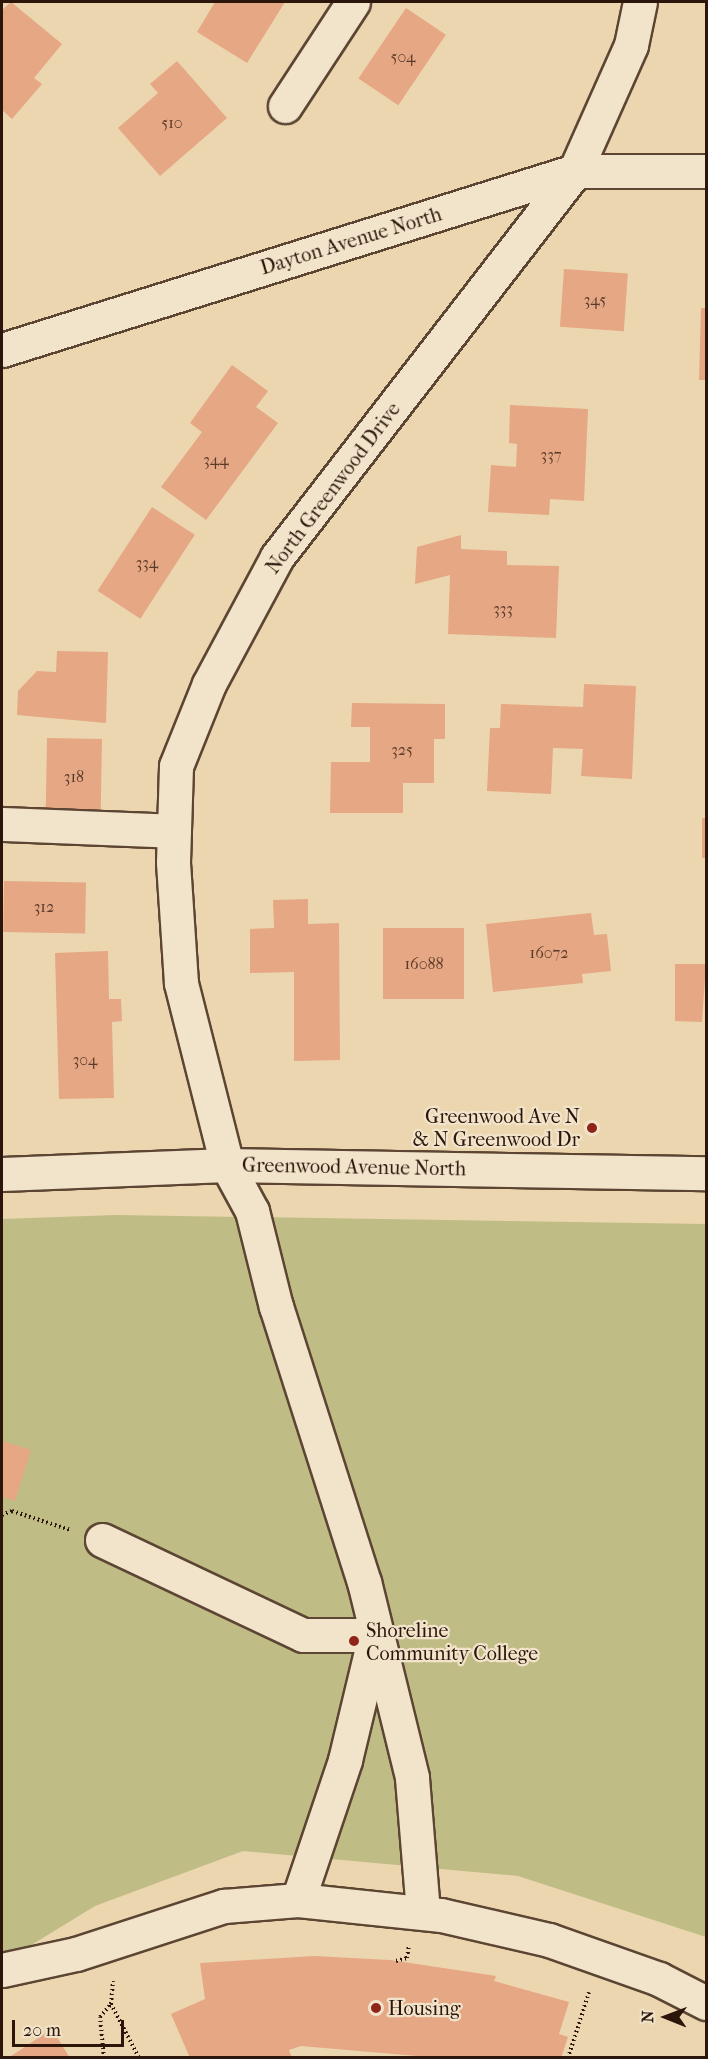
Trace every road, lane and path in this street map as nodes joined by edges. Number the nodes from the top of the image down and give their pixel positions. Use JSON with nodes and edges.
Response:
{"nodes":[{"id":1,"x":353,"y":2,"type":"edge"},
{"id":2,"x":640,"y":2,"type":"edge"},
{"id":3,"x":285,"y":106,"type":"dead end"},
{"id":4,"x":575,"y":171,"type":"junction"},
{"id":5,"x":706,"y":171,"type":"edge"},
{"id":6,"x":2,"y":350,"type":"edge"},
{"id":7,"x":2,"y":824,"type":"edge"},
{"id":8,"x":174,"y":831,"type":"junction"},
{"id":9,"x":227,"y":1165,"type":"junction"},
{"id":10,"x":2,"y":1173,"type":"edge"},
{"id":11,"x":706,"y":1173,"type":"edge"},
{"id":12,"x":2,"y":1515,"type":"edge"},
{"id":13,"x":102,"y":1540,"type":"joint"},
{"id":14,"x":375,"y":1635,"type":"junction"},
{"id":15,"x":298,"y":1900,"type":"junction"},
{"id":16,"x":423,"y":1912,"type":"junction"},
{"id":17,"x":408,"y":1954,"type":"dead end"},
{"id":18,"x":396,"y":1961,"type":"dead end"},
{"id":19,"x":2,"y":1970,"type":"edge"},
{"id":20,"x":592,"y":1983,"type":"dead end"},
{"id":21,"x":113,"y":1996,"type":"dead end"},
{"id":22,"x":706,"y":2003,"type":"edge"},
{"id":23,"x":111,"y":2004,"type":"junction"},
{"id":24,"x":104,"y":2058,"type":"edge"},
{"id":25,"x":139,"y":2058,"type":"edge"},
{"id":26,"x":568,"y":2058,"type":"edge"}],
"edges":[{"from":1,"to":3,"type":"street"},
{"from":2,"to":4,"type":"street","name":"North Greenwood Drive"},
{"from":4,"to":5,"type":"street","name":"Dayton Avenue North"},
{"from":4,"to":6,"type":"street","name":"Dayton Avenue North"},
{"from":4,"to":8,"type":"street","name":"North Greenwood Drive"},
{"from":7,"to":8,"type":"street"},
{"from":8,"to":9,"type":"street","name":"North Greenwood Drive"},
{"from":9,"to":10,"type":"street","name":"Greenwood Avenue North"},
{"from":9,"to":11,"type":"street","name":"Greenwood Avenue North"},
{"from":9,"to":14,"type":"street","name":"North Greenwood Drive"},
{"from":12,"to":13,"type":"path"},
{"from":13,"to":14,"type":"street"},
{"from":14,"to":15,"type":"street"},
{"from":14,"to":16,"type":"street","name":"North Greenwood Drive"},
{"from":15,"to":16,"type":"street"},
{"from":15,"to":19,"type":"street"},
{"from":16,"to":22,"type":"street"},
{"from":17,"to":18,"type":"path"},
{"from":20,"to":26,"type":"path"},
{"from":21,"to":23,"type":"path"},
{"from":23,"to":24,"type":"path"},
{"from":23,"to":25,"type":"path"}]}
